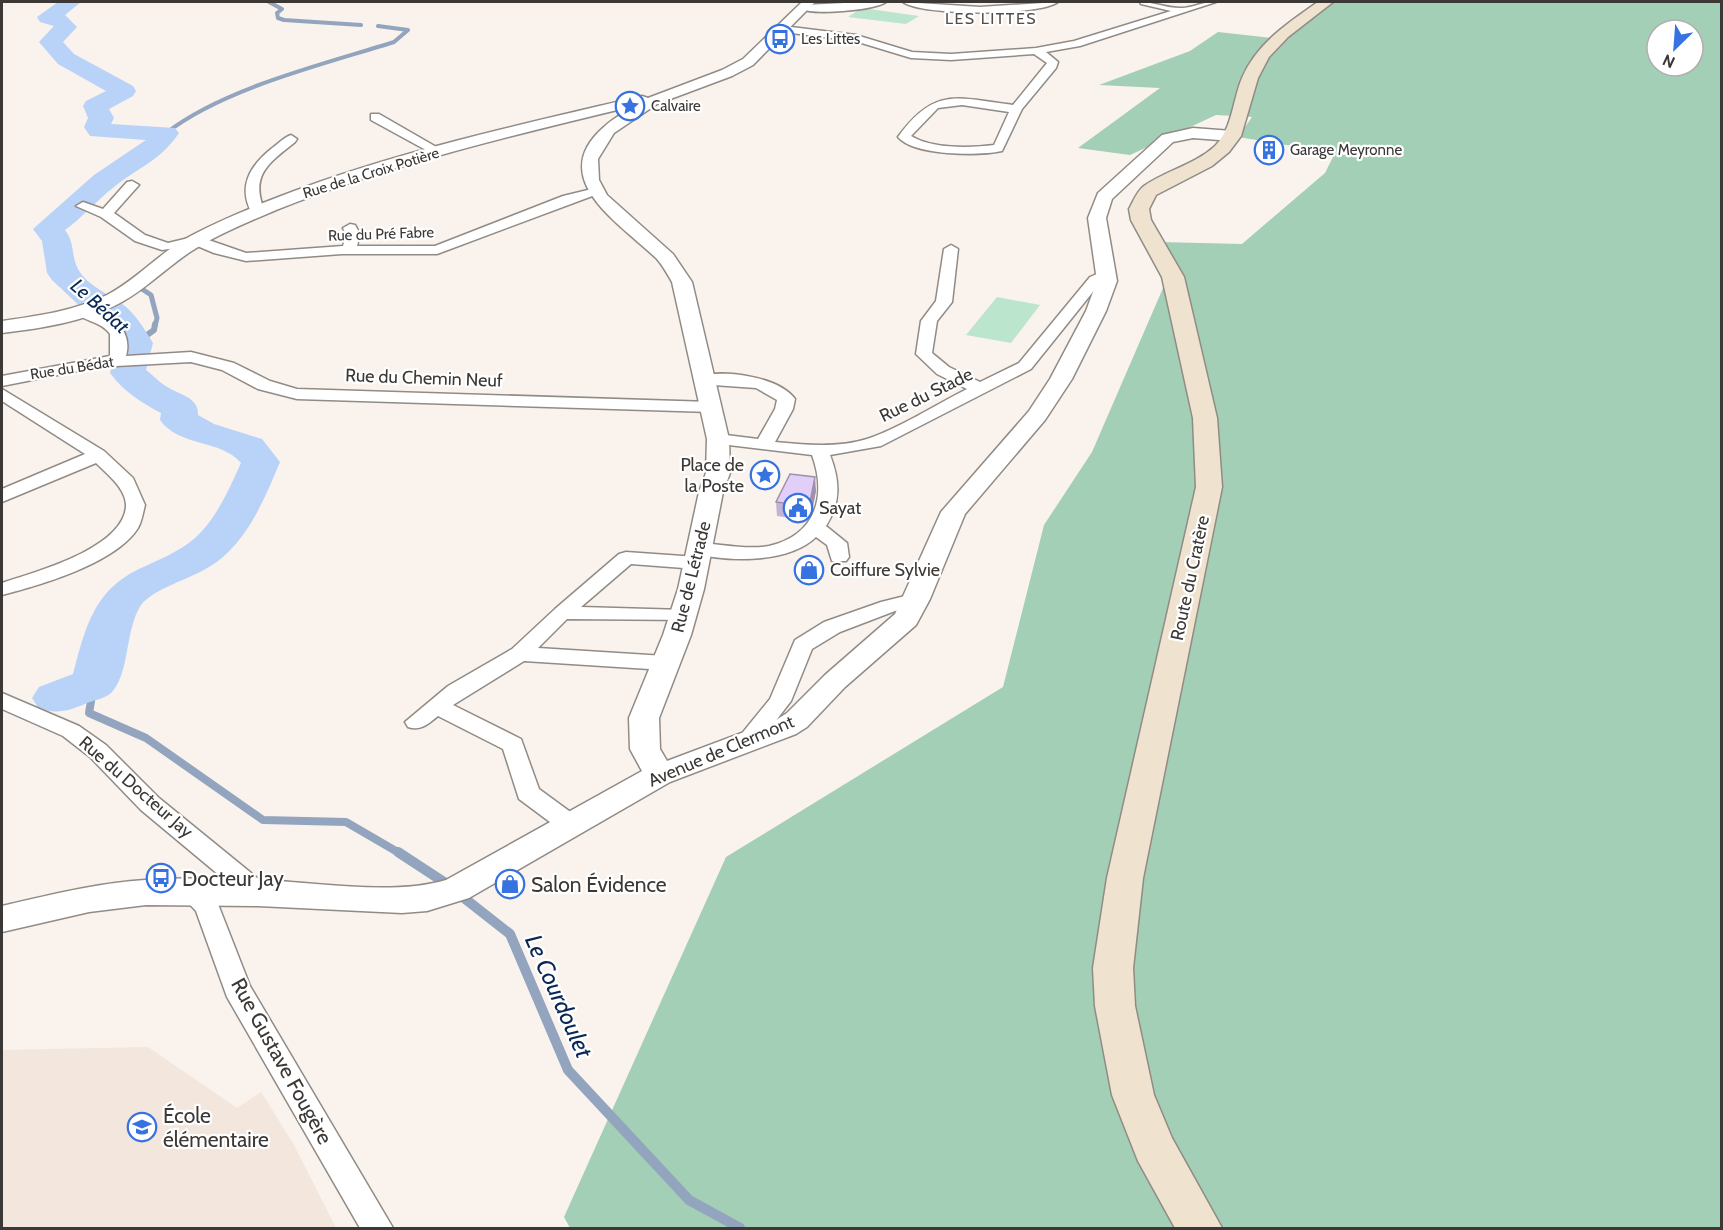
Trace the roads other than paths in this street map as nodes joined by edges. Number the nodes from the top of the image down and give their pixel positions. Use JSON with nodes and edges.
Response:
{"nodes":[{"id":1,"x":881,"y":2,"type":"edge"},
{"id":2,"x":908,"y":2,"type":"edge"},
{"id":3,"x":1053,"y":2,"type":"edge"},
{"id":4,"x":1144,"y":2,"type":"edge"},
{"id":5,"x":1211,"y":2,"type":"edge"},
{"id":6,"x":1326,"y":2,"type":"edge"},
{"id":7,"x":807,"y":5,"type":"edge"},
{"id":8,"x":1179,"y":10,"type":"junction"},
{"id":9,"x":783,"y":29,"type":"junction"},
{"id":10,"x":1036,"y":51,"type":"junction"},
{"id":11,"x":652,"y":101,"type":"junction"},
{"id":12,"x":1015,"y":109,"type":"junction"},
{"id":13,"x":375,"y":117,"type":"dead end"},
{"id":14,"x":1232,"y":136,"type":"junction"},
{"id":15,"x":291,"y":139,"type":"dead end"},
{"id":16,"x":438,"y":152,"type":"junction"},
{"id":17,"x":132,"y":185,"type":"dead end"},
{"id":18,"x":596,"y":192,"type":"junction"},
{"id":19,"x":83,"y":206,"type":"dead end"},
{"id":20,"x":258,"y":212,"type":"junction"},
{"id":21,"x":106,"y":214,"type":"junction"},
{"id":22,"x":350,"y":228,"type":"dead end"},
{"id":23,"x":196,"y":240,"type":"junction"},
{"id":24,"x":951,"y":249,"type":"dead end"},
{"id":25,"x":349,"y":250,"type":"junction"},
{"id":26,"x":167,"y":254,"type":"junction"},
{"id":27,"x":1106,"y":274,"type":"junction"},
{"id":28,"x":86,"y":309,"type":"junction"},
{"id":29,"x":2,"y":327,"type":"edge"},
{"id":30,"x":142,"y":358,"type":"joint"},
{"id":31,"x":120,"y":360,"type":"junction"},
{"id":32,"x":705,"y":380,"type":"junction"},
{"id":33,"x":2,"y":381,"type":"edge"},
{"id":34,"x":982,"y":389,"type":"junction"},
{"id":35,"x":2,"y":394,"type":"edge"},
{"id":36,"x":711,"y":407,"type":"junction"},
{"id":37,"x":718,"y":439,"type":"junction"},
{"id":38,"x":764,"y":445,"type":"junction"},
{"id":39,"x":820,"y":452,"type":"junction"},
{"id":40,"x":98,"y":456,"type":"junction"},
{"id":41,"x":2,"y":496,"type":"edge"},
{"id":42,"x":815,"y":526,"type":"junction"},
{"id":43,"x":698,"y":556,"type":"junction"},
{"id":44,"x":838,"y":557,"type":"dead end"},
{"id":45,"x":2,"y":589,"type":"edge"},
{"id":46,"x":917,"y":599,"type":"junction"},
{"id":47,"x":562,"y":613,"type":"junction"},
{"id":48,"x":684,"y":616,"type":"junction"},
{"id":49,"x":520,"y":654,"type":"junction"},
{"id":50,"x":665,"y":663,"type":"junction"},
{"id":51,"x":2,"y":700,"type":"edge"},
{"id":52,"x":437,"y":706,"type":"junction"},
{"id":53,"x":416,"y":722,"type":"dead end"},
{"id":54,"x":747,"y":742,"type":"junction"},
{"id":55,"x":659,"y":775,"type":"junction"},
{"id":56,"x":571,"y":825,"type":"junction"},
{"id":57,"x":192,"y":892,"type":"junction"},
{"id":58,"x":258,"y":893,"type":"junction"},
{"id":59,"x":2,"y":919,"type":"edge"},
{"id":60,"x":377,"y":1228,"type":"edge"},
{"id":61,"x":1199,"y":1228,"type":"edge"}],
"edges":[{"from":1,"to":7,"type":"street"},
{"from":2,"to":3,"type":"street"},
{"from":4,"to":8,"type":"street"},
{"from":5,"to":8,"type":"street"},
{"from":6,"to":14,"type":"main road","name":"Route du Cratère"},
{"from":7,"to":9,"type":"street"},
{"from":8,"to":10,"type":"street"},
{"from":9,"to":10,"type":"street"},
{"from":9,"to":11,"type":"street"},
{"from":10,"to":12,"type":"street"},
{"from":11,"to":16,"type":"street","name":"Rue de la Croix Potière"},
{"from":11,"to":18,"type":"street"},
{"from":12,"to":12,"type":"street"},
{"from":13,"to":16,"type":"street"},
{"from":14,"to":27,"type":"street","name":"Avenue de Clermont"},
{"from":14,"to":61,"type":"main road","name":"Route du Cratère"},
{"from":15,"to":20,"type":"street"},
{"from":16,"to":20,"type":"street","name":"Rue de la Croix Potière"},
{"from":17,"to":21,"type":"street"},
{"from":18,"to":25,"type":"street","name":"Rue du Pré Fabre"},
{"from":18,"to":32,"type":"street","name":"Rue de Létrade"},
{"from":19,"to":21,"type":"street"},
{"from":20,"to":23,"type":"street","name":"Rue de la Croix Potière"},
{"from":21,"to":26,"type":"street"},
{"from":22,"to":25,"type":"street"},
{"from":23,"to":25,"type":"street","name":"Rue du Pré Fabre"},
{"from":23,"to":26,"type":"street","name":"Rue de la Croix Potière"},
{"from":24,"to":34,"type":"street"},
{"from":26,"to":28,"type":"street","name":"Rue de la Croix Potière"},
{"from":27,"to":34,"type":"street","name":"Rue du Stade"},
{"from":27,"to":46,"type":"street","name":"Avenue de Clermont"},
{"from":28,"to":29,"type":"street","name":"Rue de la Croix Potière"},
{"from":28,"to":31,"type":"street"},
{"from":30,"to":31,"type":"street","name":"Rue du Bédat"},
{"from":30,"to":36,"type":"street","name":"Rue du Chemin Neuf"},
{"from":31,"to":33,"type":"street","name":"Rue du Bédat"},
{"from":32,"to":36,"type":"street","name":"Rue de Létrade"},
{"from":32,"to":38,"type":"street"},
{"from":34,"to":39,"type":"street","name":"Rue du Stade"},
{"from":35,"to":40,"type":"street"},
{"from":36,"to":37,"type":"street","name":"Rue de Létrade"},
{"from":37,"to":38,"type":"street","name":"Rue du Stade"},
{"from":37,"to":43,"type":"street","name":"Rue de Létrade"},
{"from":38,"to":39,"type":"street","name":"Rue du Stade"},
{"from":39,"to":42,"type":"street"},
{"from":40,"to":41,"type":"street"},
{"from":40,"to":45,"type":"street"},
{"from":42,"to":43,"type":"street"},
{"from":42,"to":44,"type":"street"},
{"from":43,"to":47,"type":"street"},
{"from":43,"to":48,"type":"street","name":"Rue de Létrade"},
{"from":46,"to":54,"type":"street","name":"Avenue de Clermont"},
{"from":46,"to":54,"type":"street"},
{"from":47,"to":48,"type":"street"},
{"from":47,"to":49,"type":"street"},
{"from":48,"to":50,"type":"street","name":"Rue de Létrade"},
{"from":49,"to":50,"type":"street"},
{"from":49,"to":52,"type":"street"},
{"from":50,"to":55,"type":"street","name":"Rue de Létrade"},
{"from":51,"to":58,"type":"street","name":"Rue du Docteur Jay"},
{"from":52,"to":53,"type":"street"},
{"from":52,"to":56,"type":"street"},
{"from":54,"to":55,"type":"street","name":"Avenue de Clermont"},
{"from":55,"to":56,"type":"street","name":"Avenue de Clermont"},
{"from":56,"to":58,"type":"street","name":"Avenue de Clermont"},
{"from":57,"to":58,"type":"street","name":"Avenue de Clermont"},
{"from":57,"to":59,"type":"street","name":"Avenue de Clermont"},
{"from":57,"to":60,"type":"street","name":"Rue Gustave Fougère"}]}
